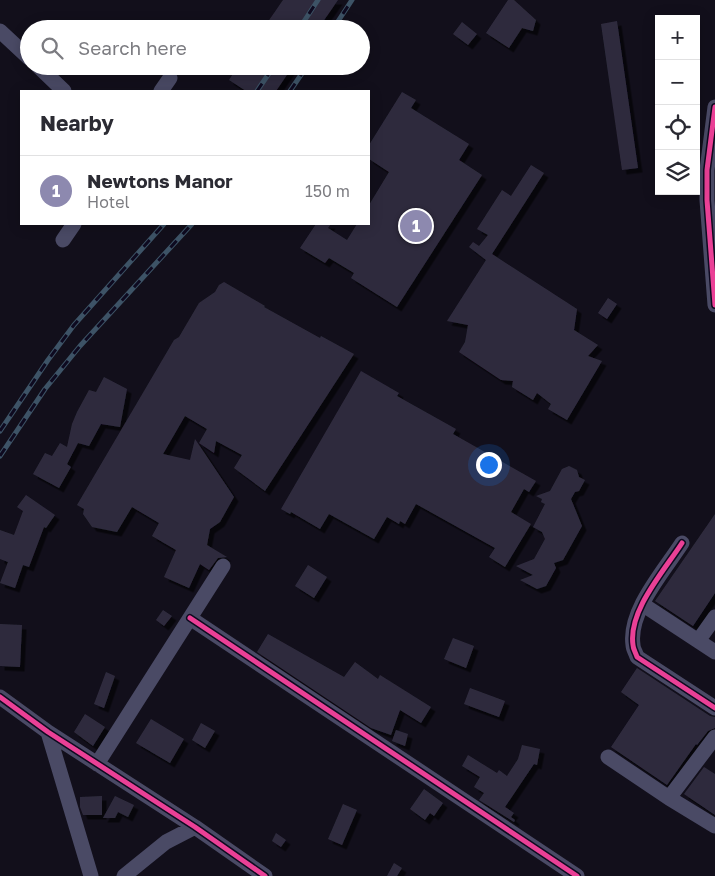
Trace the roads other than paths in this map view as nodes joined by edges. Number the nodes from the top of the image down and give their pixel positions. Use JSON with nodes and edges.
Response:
{"nodes":[{"id":1,"x":0,"y":31,"type":"edge"},
{"id":2,"x":20,"y":50,"type":"edge"},
{"id":3,"x":47,"y":75,"type":"edge"},
{"id":4,"x":63,"y":90,"type":"edge"},
{"id":5,"x":715,"y":107,"type":"edge"},
{"id":6,"x":73,"y":225,"type":"edge"},
{"id":7,"x":63,"y":240,"type":"dead end"},
{"id":8,"x":715,"y":305,"type":"edge"},
{"id":9,"x":682,"y":543,"type":"dead end"},
{"id":10,"x":223,"y":566,"type":"dead end"},
{"id":11,"x":642,"y":604,"type":"junction"},
{"id":12,"x":715,"y":617,"type":"edge"},
{"id":13,"x":190,"y":618,"type":"junction"},
{"id":14,"x":698,"y":641,"type":"junction"},
{"id":15,"x":715,"y":652,"type":"edge"},
{"id":16,"x":0,"y":697,"type":"edge"},
{"id":17,"x":715,"y":708,"type":"edge"},
{"id":18,"x":48,"y":732,"type":"junction"},
{"id":19,"x":715,"y":737,"type":"edge"},
{"id":20,"x":608,"y":757,"type":"dead end"},
{"id":21,"x":97,"y":764,"type":"junction"},
{"id":22,"x":669,"y":798,"type":"junction"},
{"id":23,"x":715,"y":826,"type":"edge"},
{"id":24,"x":196,"y":827,"type":"junction"},
{"id":25,"x":91,"y":876,"type":"edge"},
{"id":26,"x":124,"y":876,"type":"edge"},
{"id":27,"x":266,"y":876,"type":"edge"},
{"id":28,"x":577,"y":876,"type":"edge"}],
"edges":[{"from":1,"to":2,"type":"street"},
{"from":3,"to":4,"type":"street"},
{"from":5,"to":8,"type":"street"},
{"from":6,"to":7,"type":"street"},
{"from":9,"to":11,"type":"street"},
{"from":10,"to":13,"type":"street"},
{"from":11,"to":14,"type":"street"},
{"from":11,"to":17,"type":"street"},
{"from":12,"to":14,"type":"street"},
{"from":13,"to":21,"type":"street"},
{"from":13,"to":28,"type":"street"},
{"from":14,"to":15,"type":"street"},
{"from":16,"to":18,"type":"street"},
{"from":18,"to":21,"type":"street"},
{"from":18,"to":25,"type":"street"},
{"from":19,"to":22,"type":"street"},
{"from":20,"to":22,"type":"street"},
{"from":21,"to":24,"type":"street"},
{"from":22,"to":23,"type":"street"},
{"from":24,"to":26,"type":"street"},
{"from":24,"to":27,"type":"street"}]}
